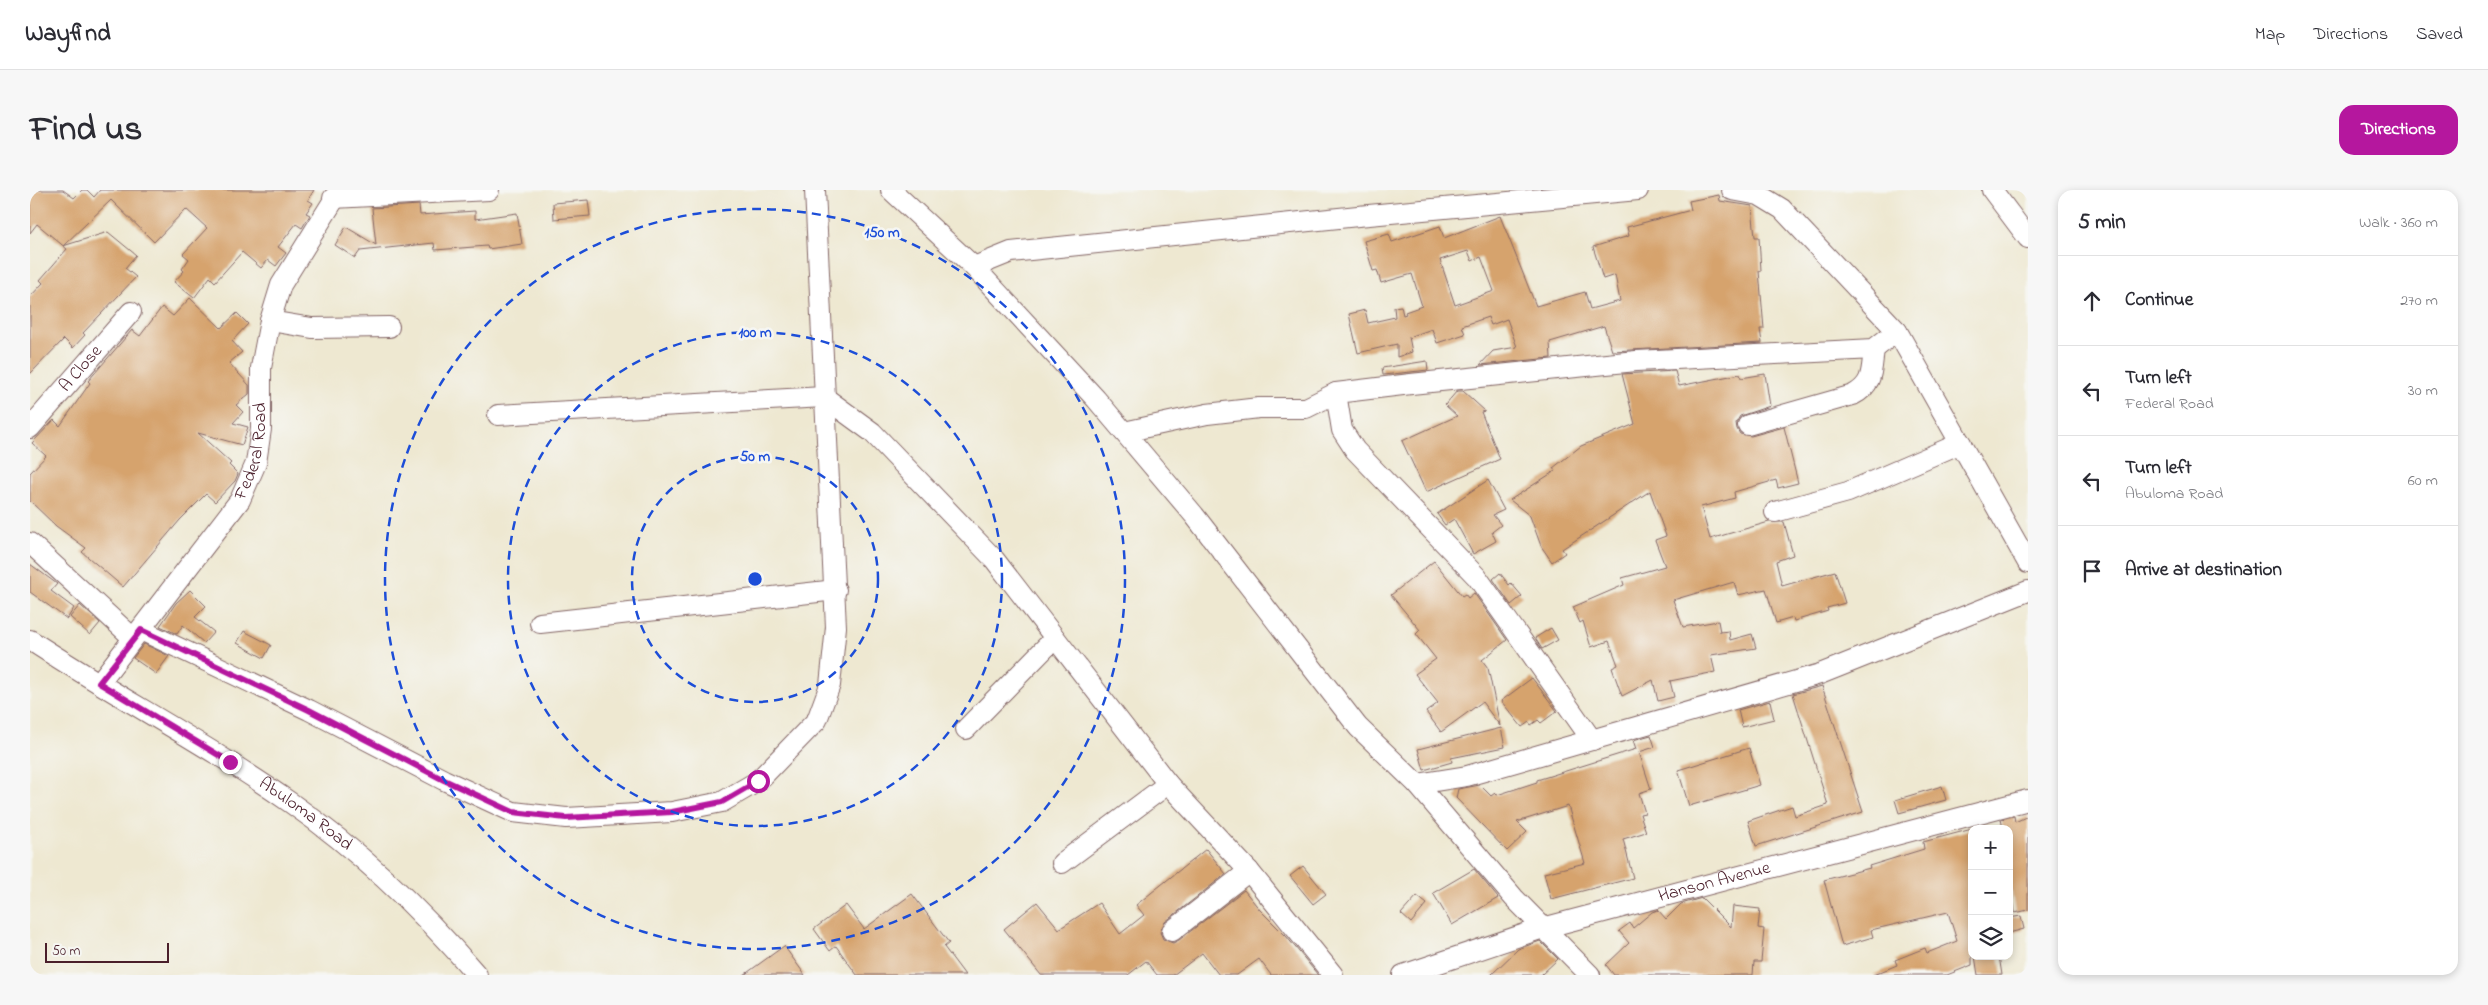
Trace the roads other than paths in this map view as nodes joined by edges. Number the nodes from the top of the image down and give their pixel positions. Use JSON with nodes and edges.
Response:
{"nodes":[{"id":1,"x":489,"y":190,"type":"edge"},
{"id":2,"x":815,"y":190,"type":"edge"},
{"id":3,"x":891,"y":190,"type":"edge"},
{"id":4,"x":1638,"y":190,"type":"edge"},
{"id":5,"x":1732,"y":190,"type":"edge"},
{"id":6,"x":1992,"y":190,"type":"edge"},
{"id":7,"x":337,"y":194,"type":"edge"},
{"id":8,"x":2028,"y":238,"type":"edge"},
{"id":9,"x":974,"y":267,"type":"junction"},
{"id":10,"x":131,"y":312,"type":"dead end"},
{"id":11,"x":270,"y":321,"type":"junction"},
{"id":12,"x":389,"y":327,"type":"dead end"},
{"id":13,"x":1897,"y":331,"type":"junction"},
{"id":14,"x":1874,"y":349,"type":"junction"},
{"id":15,"x":1336,"y":394,"type":"junction"},
{"id":16,"x":824,"y":397,"type":"junction"},
{"id":17,"x":498,"y":415,"type":"dead end"},
{"id":18,"x":1748,"y":425,"type":"dead end"},
{"id":19,"x":30,"y":428,"type":"edge"},
{"id":20,"x":1124,"y":432,"type":"junction"},
{"id":21,"x":1961,"y":443,"type":"junction"},
{"id":22,"x":1775,"y":512,"type":"dead end"},
{"id":23,"x":30,"y":543,"type":"edge"},
{"id":24,"x":2028,"y":563,"type":"edge"},
{"id":25,"x":836,"y":590,"type":"junction"},
{"id":26,"x":2028,"y":591,"type":"edge"},
{"id":27,"x":540,"y":623,"type":"dead end"},
{"id":28,"x":137,"y":634,"type":"junction"},
{"id":29,"x":1055,"y":638,"type":"junction"},
{"id":30,"x":30,"y":640,"type":"edge"},
{"id":31,"x":99,"y":683,"type":"junction"},
{"id":32,"x":966,"y":729,"type":"dead end"},
{"id":33,"x":1592,"y":740,"type":"junction"},
{"id":34,"x":1168,"y":784,"type":"junction"},
{"id":35,"x":1417,"y":784,"type":"junction"},
{"id":36,"x":2028,"y":800,"type":"edge"},
{"id":37,"x":1062,"y":863,"type":"dead end"},
{"id":38,"x":1249,"y":871,"type":"junction"},
{"id":39,"x":1544,"y":928,"type":"junction"},
{"id":40,"x":1172,"y":931,"type":"dead end"},
{"id":41,"x":477,"y":975,"type":"edge"},
{"id":42,"x":1333,"y":975,"type":"edge"},
{"id":43,"x":1404,"y":975,"type":"edge"},
{"id":44,"x":1590,"y":975,"type":"edge"}],
"edges":[{"from":1,"to":7,"type":"street"},
{"from":2,"to":16,"type":"street"},
{"from":3,"to":9,"type":"street"},
{"from":4,"to":9,"type":"street"},
{"from":5,"to":13,"type":"street"},
{"from":6,"to":8,"type":"street"},
{"from":7,"to":11,"type":"street","name":"Federal Road"},
{"from":9,"to":20,"type":"street"},
{"from":10,"to":19,"type":"street","name":"A Close"},
{"from":11,"to":12,"type":"street"},
{"from":11,"to":28,"type":"street","name":"Federal Road"},
{"from":13,"to":14,"type":"street"},
{"from":13,"to":21,"type":"street"},
{"from":14,"to":15,"type":"street"},
{"from":14,"to":18,"type":"street"},
{"from":15,"to":20,"type":"street"},
{"from":15,"to":33,"type":"street"},
{"from":16,"to":17,"type":"street"},
{"from":16,"to":25,"type":"street"},
{"from":16,"to":29,"type":"street"},
{"from":20,"to":35,"type":"street"},
{"from":21,"to":22,"type":"street"},
{"from":21,"to":24,"type":"street"},
{"from":23,"to":28,"type":"street"},
{"from":25,"to":27,"type":"street"},
{"from":25,"to":28,"type":"street"},
{"from":26,"to":33,"type":"street"},
{"from":28,"to":31,"type":"street","name":"Federal Road"},
{"from":29,"to":32,"type":"street"},
{"from":29,"to":34,"type":"street"},
{"from":30,"to":31,"type":"street","name":"Abuloma Road"},
{"from":31,"to":41,"type":"street","name":"Abuloma Road"},
{"from":33,"to":35,"type":"street"},
{"from":34,"to":37,"type":"street"},
{"from":34,"to":38,"type":"street"},
{"from":35,"to":39,"type":"street"},
{"from":36,"to":39,"type":"street","name":"Hanson Avenue"},
{"from":38,"to":40,"type":"street"},
{"from":38,"to":42,"type":"street"},
{"from":39,"to":43,"type":"street","name":"Hanson Avenue"},
{"from":39,"to":44,"type":"street"}]}
